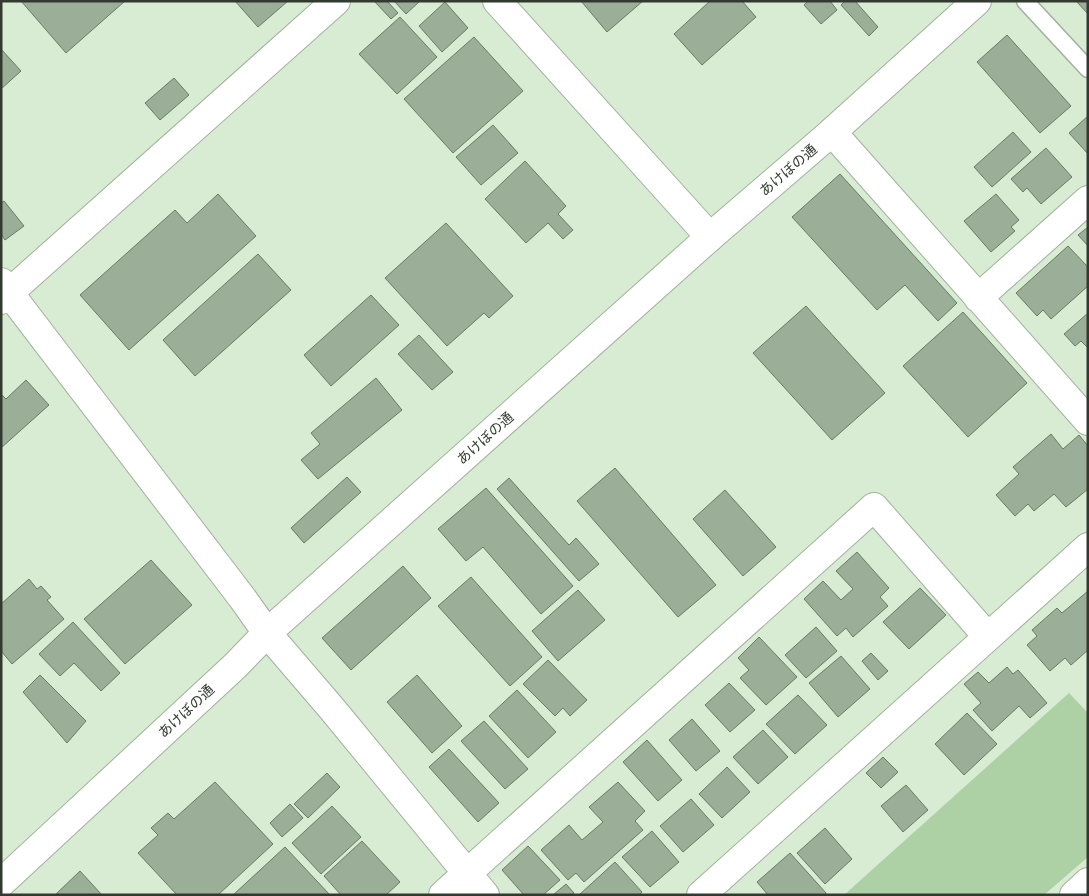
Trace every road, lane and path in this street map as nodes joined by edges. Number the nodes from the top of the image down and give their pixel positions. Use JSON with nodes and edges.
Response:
{"nodes":[{"id":1,"x":336,"y":1,"type":"edge"},
{"id":2,"x":497,"y":1,"type":"edge"},
{"id":3,"x":977,"y":1,"type":"edge"},
{"id":4,"x":1025,"y":1,"type":"edge"},
{"id":5,"x":1088,"y":69,"type":"edge"},
{"id":6,"x":832,"y":132,"type":"junction"},
{"id":7,"x":1088,"y":200,"type":"edge"},
{"id":8,"x":710,"y":238,"type":"junction"},
{"id":9,"x":4,"y":292,"type":"edge"},
{"id":10,"x":978,"y":298,"type":"junction"},
{"id":11,"x":1088,"y":421,"type":"edge"},
{"id":12,"x":1088,"y":547,"type":"edge"},
{"id":13,"x":268,"y":633,"type":"junction"},
{"id":14,"x":988,"y":636,"type":"junction"},
{"id":15,"x":466,"y":873,"type":"junction"},
{"id":16,"x":1088,"y":882,"type":"edge"},
{"id":17,"x":1,"y":884,"type":"edge"},
{"id":18,"x":443,"y":895,"type":"edge"},
{"id":19,"x":485,"y":895,"type":"edge"},
{"id":20,"x":701,"y":895,"type":"edge"},
{"id":21,"x":1074,"y":895,"type":"edge"}],
"edges":[{"from":1,"to":9,"type":"street"},
{"from":2,"to":8,"type":"street"},
{"from":3,"to":6,"type":"street","name":"あけぼの通"},
{"from":4,"to":5,"type":"lane"},
{"from":6,"to":8,"type":"street","name":"あけぼの通"},
{"from":6,"to":10,"type":"street"},
{"from":7,"to":10,"type":"street"},
{"from":8,"to":13,"type":"street","name":"あけぼの通"},
{"from":9,"to":13,"type":"street"},
{"from":10,"to":11,"type":"street"},
{"from":12,"to":14,"type":"street"},
{"from":13,"to":15,"type":"street"},
{"from":13,"to":17,"type":"street","name":"あけぼの通"},
{"from":14,"to":15,"type":"street"},
{"from":14,"to":20,"type":"street"},
{"from":15,"to":18,"type":"street"},
{"from":15,"to":19,"type":"street"},
{"from":16,"to":21,"type":"street"}]}
